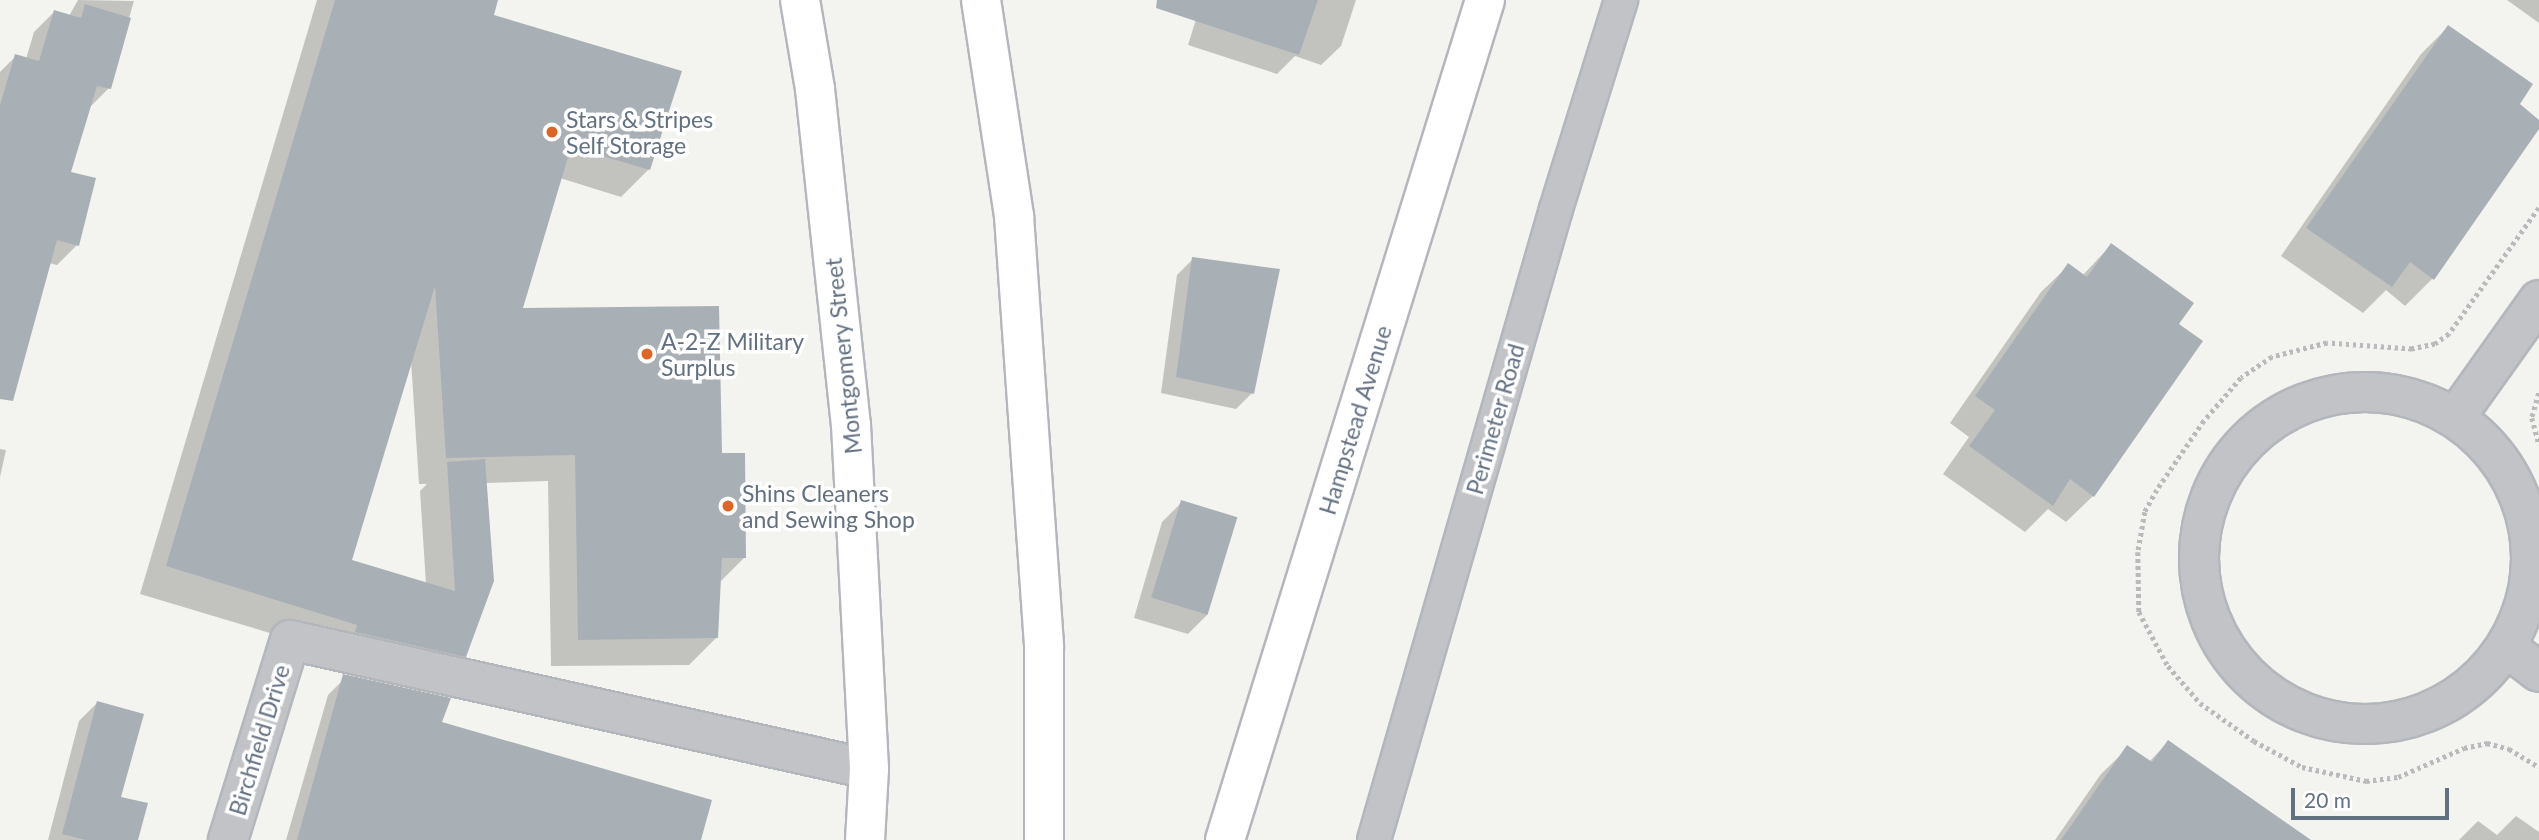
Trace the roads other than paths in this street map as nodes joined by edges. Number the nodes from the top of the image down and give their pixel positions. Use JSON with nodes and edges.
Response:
{"nodes":[{"id":1,"x":800,"y":0,"type":"edge"},
{"id":2,"x":981,"y":0,"type":"edge"},
{"id":3,"x":1485,"y":0,"type":"edge"},
{"id":4,"x":1621,"y":0,"type":"edge"},
{"id":5,"x":2539,"y":300,"type":"edge"},
{"id":6,"x":2456,"y":415,"type":"junction"},
{"id":7,"x":2507,"y":647,"type":"junction"},
{"id":8,"x":2539,"y":672,"type":"edge"},
{"id":9,"x":869,"y":769,"type":"junction"},
{"id":10,"x":229,"y":840,"type":"edge"},
{"id":11,"x":865,"y":840,"type":"edge"},
{"id":12,"x":1044,"y":840,"type":"edge"},
{"id":13,"x":1225,"y":840,"type":"edge"},
{"id":14,"x":1374,"y":840,"type":"edge"}],
"edges":[{"from":1,"to":9,"type":"street","name":"Montgomery Street"},
{"from":2,"to":12,"type":"street"},
{"from":3,"to":13,"type":"street","name":"Hampstead Avenue"},
{"from":4,"to":14,"type":"lane","name":"Perimeter Road"},
{"from":5,"to":6,"type":"street"},
{"from":6,"to":7,"type":"street"},
{"from":6,"to":7,"type":"street"},
{"from":7,"to":8,"type":"street"},
{"from":9,"to":10,"type":"street","name":"Birchfield Drive"},
{"from":9,"to":11,"type":"street","name":"Montgomery Street"}]}
